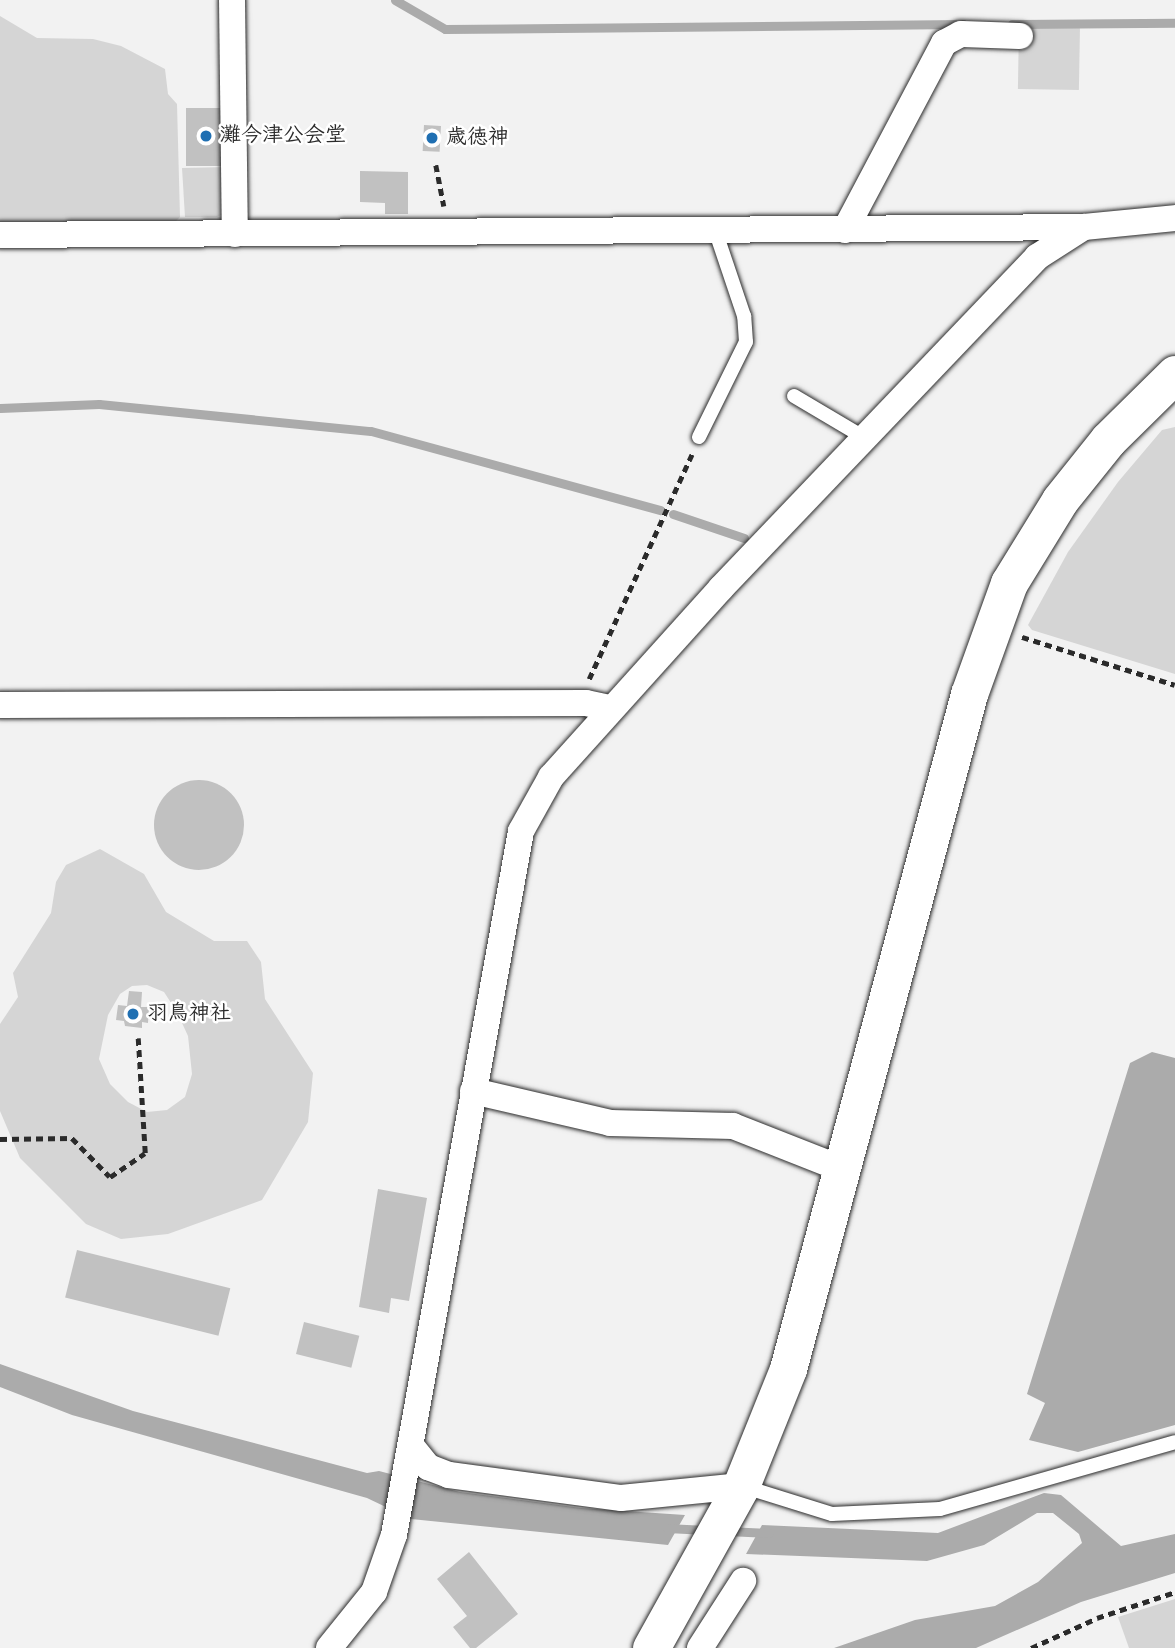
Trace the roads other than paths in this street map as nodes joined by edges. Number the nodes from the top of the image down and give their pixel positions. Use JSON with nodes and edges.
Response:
{"nodes":[{"id":1,"x":232,"y":0,"type":"edge"},
{"id":2,"x":1020,"y":36,"type":"dead end"},
{"id":3,"x":1175,"y":218,"type":"edge"},
{"id":4,"x":1084,"y":227,"type":"junction"},
{"id":5,"x":715,"y":230,"type":"junction"},
{"id":6,"x":845,"y":230,"type":"junction"},
{"id":7,"x":235,"y":233,"type":"junction"},
{"id":8,"x":0,"y":235,"type":"edge"},
{"id":9,"x":1175,"y":374,"type":"edge"},
{"id":10,"x":794,"y":396,"type":"dead end"},
{"id":11,"x":699,"y":437,"type":"road end"},
{"id":12,"x":863,"y":437,"type":"junction"},
{"id":13,"x":0,"y":705,"type":"edge"},
{"id":14,"x":610,"y":708,"type":"junction"},
{"id":15,"x":473,"y":1091,"type":"junction"},
{"id":16,"x":842,"y":1169,"type":"junction"},
{"id":17,"x":1175,"y":1442,"type":"edge"},
{"id":18,"x":412,"y":1447,"type":"junction"},
{"id":19,"x":735,"y":1497,"type":"junction"},
{"id":20,"x":743,"y":1581,"type":"dead end"},
{"id":21,"x":329,"y":1648,"type":"edge"},
{"id":22,"x":651,"y":1648,"type":"edge"},
{"id":23,"x":700,"y":1648,"type":"edge"}],
"edges":[{"from":1,"to":7,"type":"street"},
{"from":2,"to":6,"type":"street"},
{"from":3,"to":4,"type":"street"},
{"from":4,"to":6,"type":"street"},
{"from":4,"to":12,"type":"street"},
{"from":5,"to":6,"type":"street"},
{"from":5,"to":7,"type":"street"},
{"from":5,"to":11,"type":"lane"},
{"from":7,"to":8,"type":"street"},
{"from":9,"to":16,"type":"street"},
{"from":10,"to":12,"type":"lane"},
{"from":12,"to":14,"type":"street"},
{"from":13,"to":14,"type":"street"},
{"from":14,"to":15,"type":"street"},
{"from":15,"to":16,"type":"street"},
{"from":15,"to":18,"type":"street"},
{"from":16,"to":19,"type":"street"},
{"from":17,"to":19,"type":"lane"},
{"from":18,"to":19,"type":"street"},
{"from":18,"to":21,"type":"street"},
{"from":19,"to":22,"type":"street"},
{"from":20,"to":23,"type":"street"}]}
